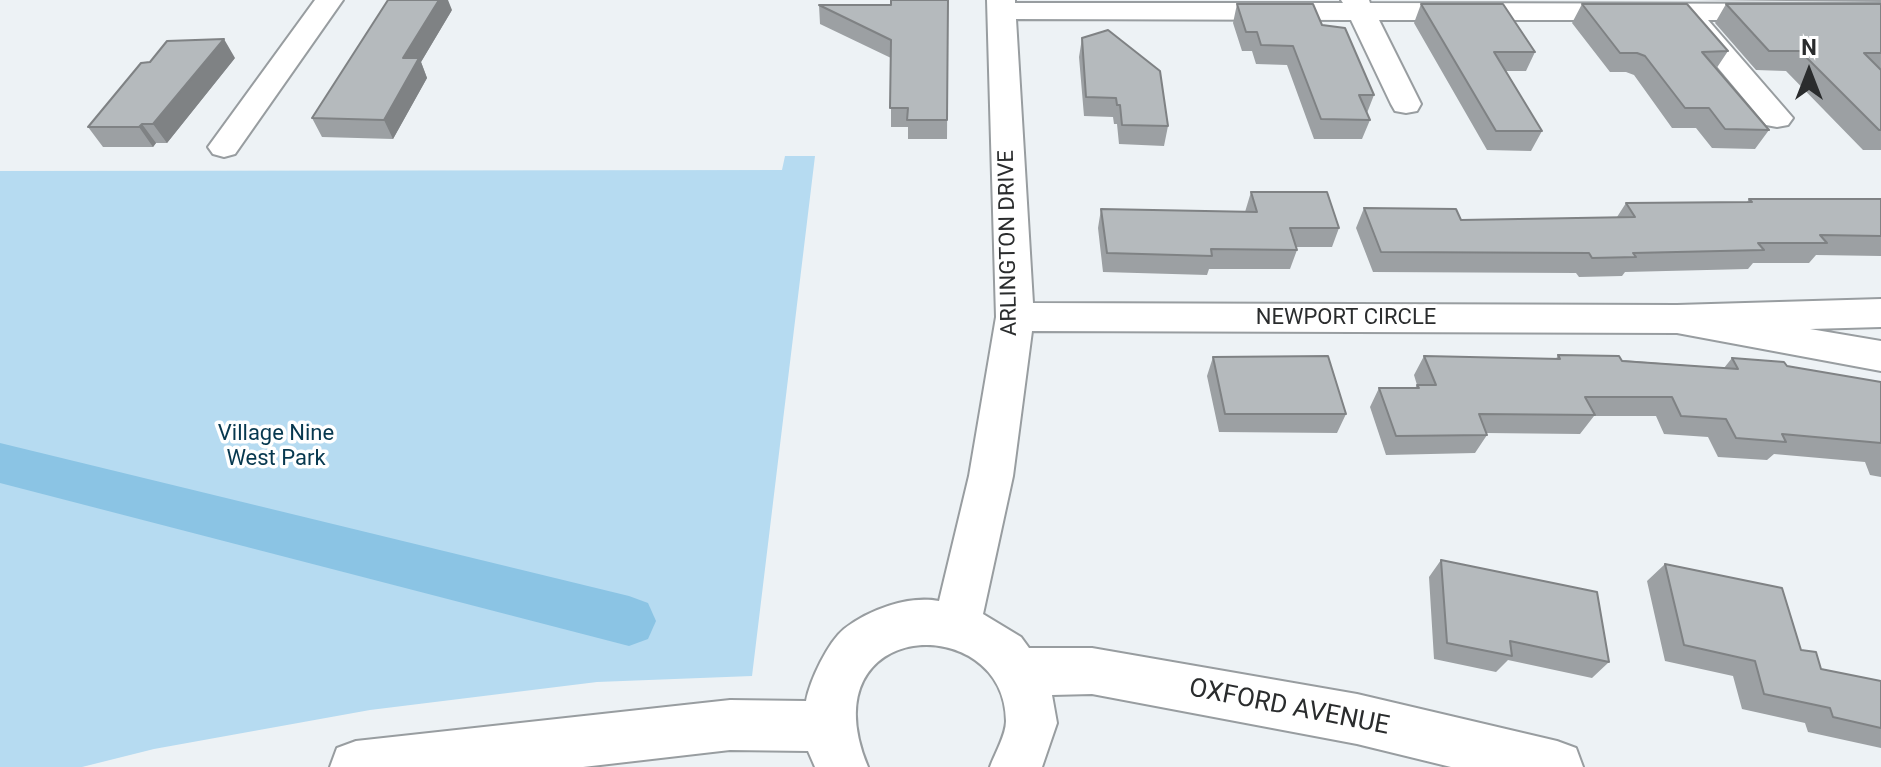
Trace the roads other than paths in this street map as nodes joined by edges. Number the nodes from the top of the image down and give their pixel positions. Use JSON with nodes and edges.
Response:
{"nodes":[{"id":1,"x":329,"y":0,"type":"edge"},
{"id":2,"x":1001,"y":5,"type":"edge"},
{"id":3,"x":1358,"y":6,"type":"edge"},
{"id":4,"x":1680,"y":6,"type":"edge"},
{"id":5,"x":1881,"y":12,"type":"edge"},
{"id":6,"x":1406,"y":104,"type":"dead end"},
{"id":7,"x":1777,"y":118,"type":"dead end"},
{"id":8,"x":224,"y":147,"type":"dead end"},
{"id":9,"x":1881,"y":313,"type":"edge"},
{"id":10,"x":1015,"y":317,"type":"junction"},
{"id":11,"x":1677,"y":319,"type":"junction"},
{"id":12,"x":1881,"y":356,"type":"edge"},
{"id":13,"x":957,"y":624,"type":"junction"},
{"id":14,"x":1019,"y":672,"type":"junction"},
{"id":15,"x":835,"y":747,"type":"edge"},
{"id":16,"x":356,"y":767,"type":"edge"},
{"id":17,"x":1016,"y":767,"type":"edge"},
{"id":18,"x":1557,"y":767,"type":"edge"}],
"edges":[{"from":1,"to":8,"type":"street"},
{"from":2,"to":3,"type":"street"},
{"from":2,"to":10,"type":"street","name":"ARLINGTON DRIVE"},
{"from":3,"to":4,"type":"street"},
{"from":3,"to":6,"type":"street"},
{"from":4,"to":5,"type":"street"},
{"from":4,"to":7,"type":"street"},
{"from":9,"to":11,"type":"street","name":"NEWPORT CIRCLE"},
{"from":10,"to":11,"type":"street","name":"NEWPORT CIRCLE"},
{"from":10,"to":13,"type":"street","name":"ARLINGTON DRIVE"},
{"from":11,"to":12,"type":"street","name":"NEWPORT CIRCLE"},
{"from":13,"to":14,"type":"street"},
{"from":13,"to":15,"type":"street"},
{"from":14,"to":17,"type":"street"},
{"from":14,"to":18,"type":"street","name":"OXFORD AVENUE"},
{"from":15,"to":16,"type":"street"}]}
